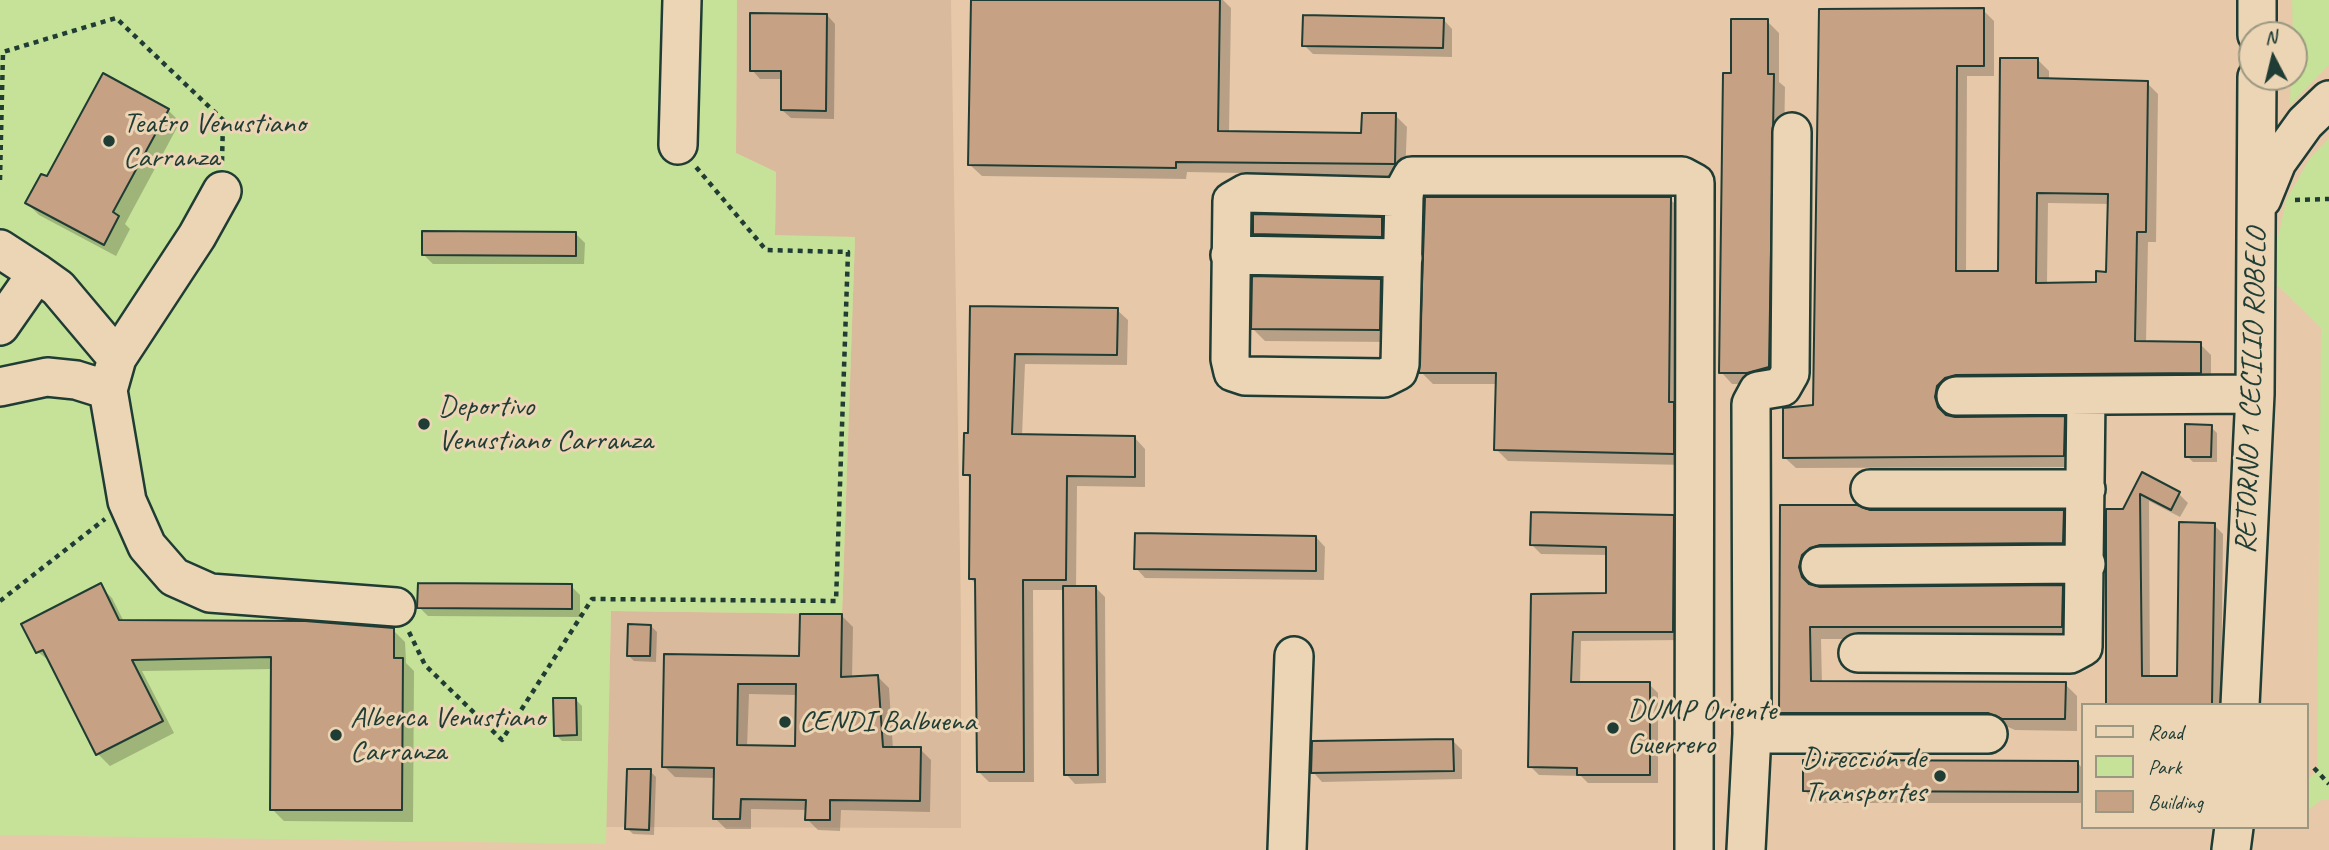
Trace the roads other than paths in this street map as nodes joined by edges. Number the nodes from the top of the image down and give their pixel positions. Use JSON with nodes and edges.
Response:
{"nodes":[{"id":1,"x":682,"y":0,"type":"edge"},
{"id":2,"x":2257,"y":0,"type":"edge"},
{"id":3,"x":2257,"y":21,"type":"edge"},
{"id":4,"x":2257,"y":91,"type":"edge"},
{"id":5,"x":2329,"y":100,"type":"edge"},
{"id":6,"x":1792,"y":132,"type":"dead end"},
{"id":7,"x":678,"y":145,"type":"road end"},
{"id":8,"x":222,"y":191,"type":"road end"},
{"id":9,"x":1405,"y":197,"type":"junction"},
{"id":10,"x":2258,"y":214,"type":"junction"},
{"id":11,"x":0,"y":249,"type":"edge"},
{"id":12,"x":1230,"y":255,"type":"junction"},
{"id":13,"x":1403,"y":258,"type":"junction"},
{"id":14,"x":37,"y":273,"type":"junction"},
{"id":15,"x":0,"y":326,"type":"edge"},
{"id":16,"x":113,"y":374,"type":"junction"},
{"id":17,"x":0,"y":387,"type":"edge"},
{"id":18,"x":2255,"y":394,"type":"junction"},
{"id":19,"x":1956,"y":396,"type":"dead end"},
{"id":20,"x":2086,"y":396,"type":"junction"},
{"id":21,"x":1870,"y":489,"type":"dead end"},
{"id":22,"x":2086,"y":489,"type":"junction"},
{"id":23,"x":2086,"y":564,"type":"junction"},
{"id":24,"x":1821,"y":566,"type":"dead end"},
{"id":25,"x":396,"y":607,"type":"road end"},
{"id":26,"x":1858,"y":653,"type":"dead end"},
{"id":27,"x":1294,"y":656,"type":"dead end"},
{"id":28,"x":2240,"y":703,"type":"edge"},
{"id":29,"x":1752,"y":734,"type":"junction"},
{"id":30,"x":1988,"y":734,"type":"dead end"},
{"id":31,"x":2234,"y":829,"type":"edge"},
{"id":32,"x":1287,"y":850,"type":"edge"},
{"id":33,"x":1694,"y":850,"type":"edge"},
{"id":34,"x":1746,"y":850,"type":"edge"},
{"id":35,"x":2231,"y":850,"type":"edge"}],
"edges":[{"from":1,"to":7,"type":"street"},
{"from":2,"to":3,"type":"street"},
{"from":4,"to":10,"type":"street","name":"RETORNO 1 CECILIO ROBELO"},
{"from":5,"to":10,"type":"street"},
{"from":6,"to":29,"type":"street"},
{"from":8,"to":16,"type":"street"},
{"from":9,"to":12,"type":"street"},
{"from":9,"to":13,"type":"street"},
{"from":9,"to":33,"type":"street"},
{"from":10,"to":18,"type":"street","name":"RETORNO 1 CECILIO ROBELO"},
{"from":11,"to":14,"type":"street"},
{"from":12,"to":13,"type":"street"},
{"from":12,"to":13,"type":"street"},
{"from":14,"to":15,"type":"street"},
{"from":14,"to":16,"type":"street"},
{"from":16,"to":17,"type":"street"},
{"from":16,"to":25,"type":"street"},
{"from":18,"to":20,"type":"street"},
{"from":18,"to":28,"type":"street","name":"RETORNO 1 CECILIO ROBELO"},
{"from":19,"to":20,"type":"street"},
{"from":20,"to":22,"type":"street"},
{"from":21,"to":22,"type":"street"},
{"from":22,"to":23,"type":"street"},
{"from":23,"to":24,"type":"street"},
{"from":23,"to":26,"type":"street"},
{"from":27,"to":32,"type":"street"},
{"from":29,"to":30,"type":"street"},
{"from":29,"to":34,"type":"street"},
{"from":31,"to":35,"type":"street"}]}
